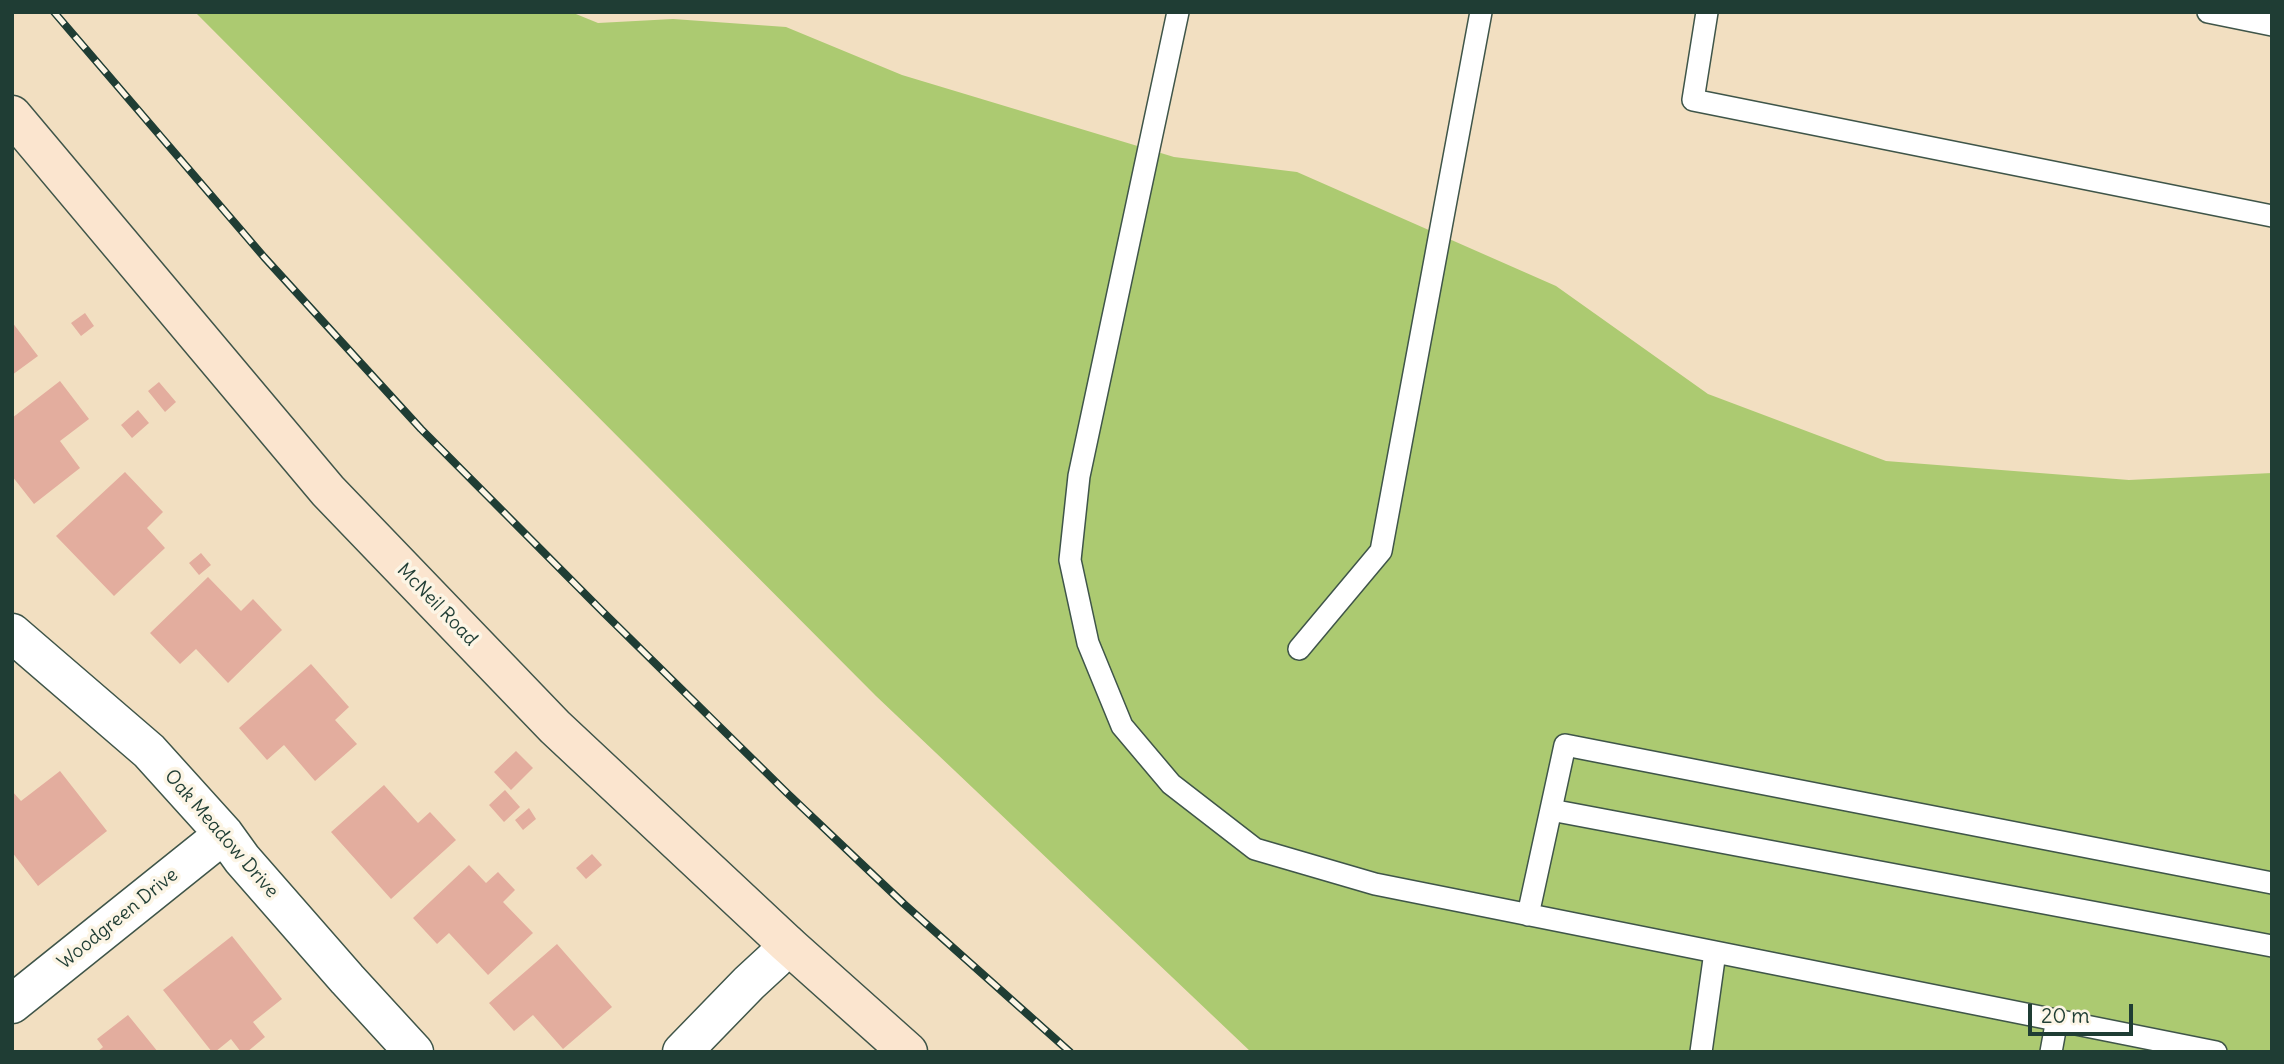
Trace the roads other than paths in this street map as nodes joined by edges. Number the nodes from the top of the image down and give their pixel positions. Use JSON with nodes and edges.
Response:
{"nodes":[{"id":1,"x":1178,"y":12,"type":"edge"},
{"id":2,"x":1480,"y":12,"type":"edge"},
{"id":3,"x":1707,"y":12,"type":"edge"},
{"id":4,"x":2208,"y":12,"type":"edge"},
{"id":5,"x":2272,"y":25,"type":"edge"},
{"id":6,"x":12,"y":115,"type":"edge"},
{"id":7,"x":2272,"y":216,"type":"edge"},
{"id":8,"x":12,"y":633,"type":"edge"},
{"id":9,"x":1299,"y":649,"type":"dead end"},
{"id":10,"x":1551,"y":810,"type":"junction"},
{"id":11,"x":224,"y":834,"type":"junction"},
{"id":12,"x":2272,"y":883,"type":"edge"},
{"id":13,"x":1528,"y":915,"type":"junction"},
{"id":14,"x":786,"y":944,"type":"junction"},
{"id":15,"x":2272,"y":946,"type":"edge"},
{"id":16,"x":1715,"y":952,"type":"junction"},
{"id":17,"x":12,"y":1004,"type":"edge"},
{"id":18,"x":2057,"y":1019,"type":"junction"},
{"id":19,"x":414,"y":1052,"type":"edge"},
{"id":20,"x":682,"y":1052,"type":"edge"},
{"id":21,"x":908,"y":1052,"type":"edge"},
{"id":22,"x":1701,"y":1052,"type":"edge"},
{"id":23,"x":2050,"y":1052,"type":"edge"},
{"id":24,"x":2216,"y":1052,"type":"edge"}],
"edges":[{"from":1,"to":13,"type":"lane"},
{"from":2,"to":9,"type":"lane"},
{"from":3,"to":7,"type":"lane"},
{"from":4,"to":5,"type":"lane"},
{"from":6,"to":14,"type":"main road","name":"McNeil Road"},
{"from":8,"to":11,"type":"street","name":"Oak Meadow Drive"},
{"from":10,"to":12,"type":"lane"},
{"from":10,"to":13,"type":"lane"},
{"from":10,"to":15,"type":"lane"},
{"from":11,"to":17,"type":"street","name":"Woodgreen Drive"},
{"from":11,"to":19,"type":"street","name":"Oak Meadow Drive"},
{"from":13,"to":16,"type":"lane"},
{"from":14,"to":20,"type":"street"},
{"from":14,"to":21,"type":"main road","name":"McNeil Road"},
{"from":16,"to":18,"type":"lane"},
{"from":16,"to":22,"type":"lane"},
{"from":18,"to":23,"type":"lane"},
{"from":18,"to":24,"type":"lane"}]}
